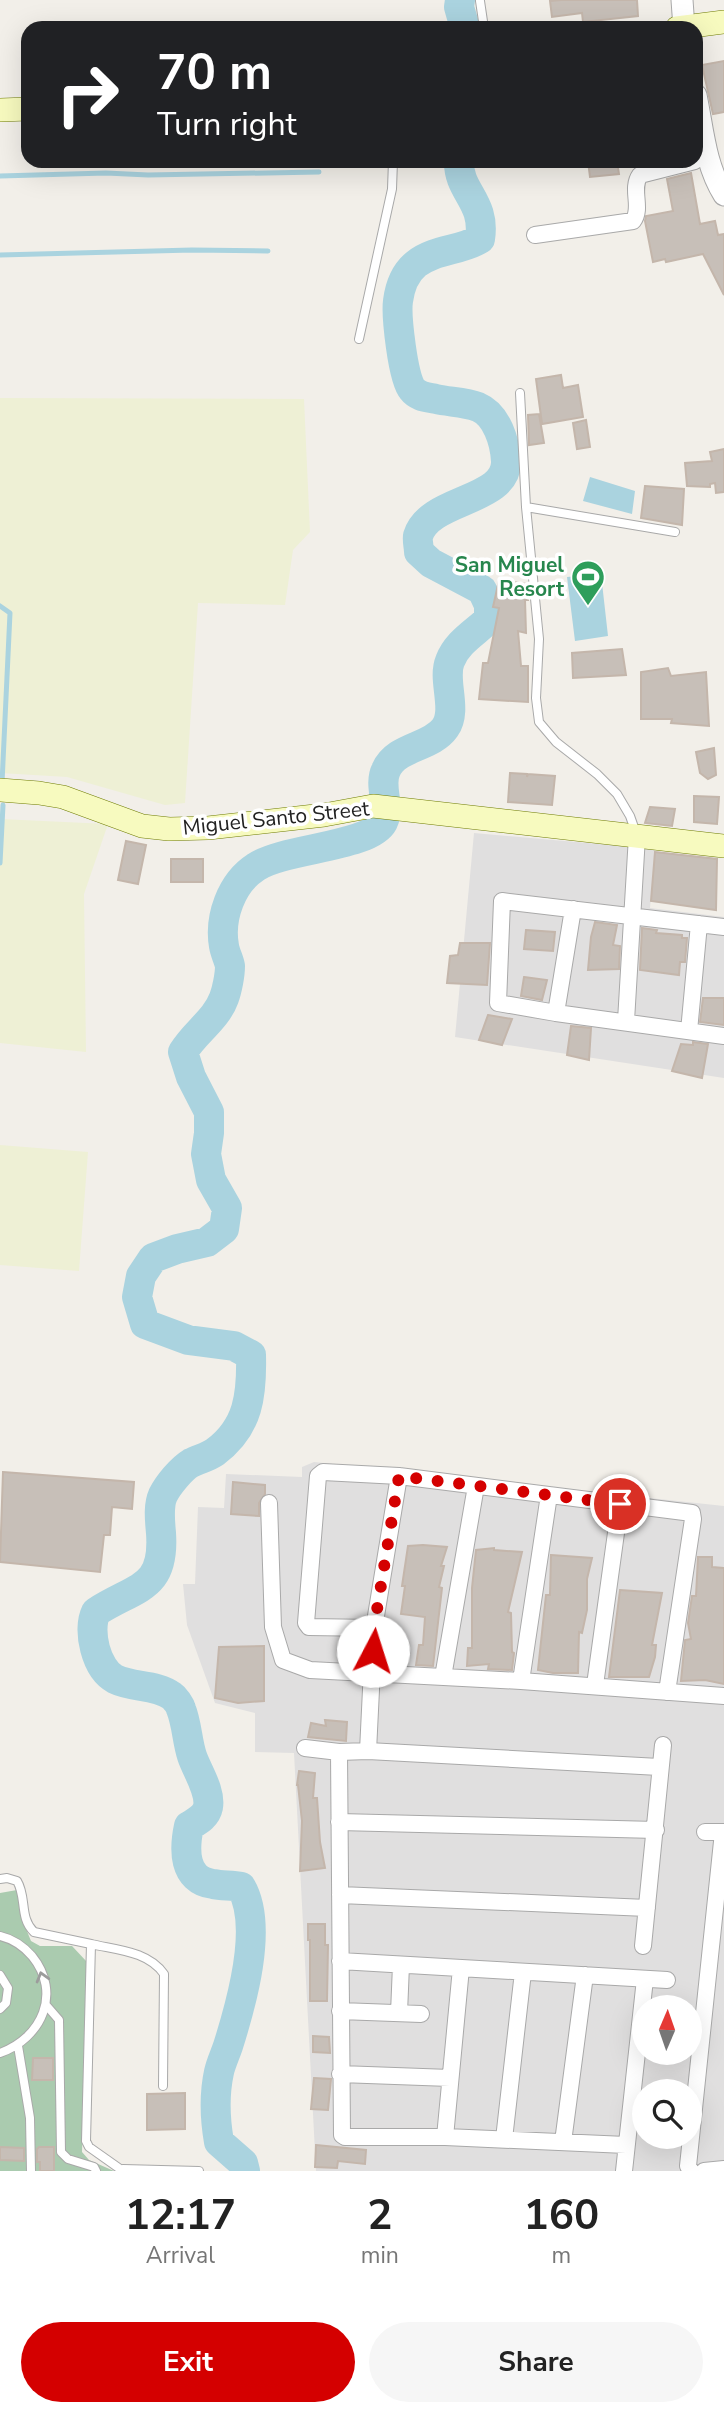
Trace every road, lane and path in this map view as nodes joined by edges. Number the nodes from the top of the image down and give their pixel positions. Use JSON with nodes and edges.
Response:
{"nodes":[{"id":1,"x":682,"y":0,"type":"edge"},
{"id":2,"x":480,"y":1,"type":"edge"},
{"id":3,"x":483,"y":21,"type":"edge"},
{"id":4,"x":682,"y":21,"type":"edge"},
{"id":5,"x":724,"y":22,"type":"edge"},
{"id":6,"x":703,"y":25,"type":"edge"},
{"id":7,"x":21,"y":109,"type":"edge"},
{"id":8,"x":0,"y":110,"type":"edge"},
{"id":9,"x":703,"y":164,"type":"edge"},
{"id":10,"x":393,"y":168,"type":"edge"},
{"id":11,"x":668,"y":168,"type":"edge"},
{"id":12,"x":724,"y":195,"type":"edge"},
{"id":13,"x":535,"y":234,"type":"dead end"},
{"id":14,"x":359,"y":339,"type":"dead end"},
{"id":15,"x":520,"y":393,"type":"dead end"},
{"id":16,"x":526,"y":507,"type":"junction"},
{"id":17,"x":676,"y":532,"type":"dead end"},
{"id":18,"x":0,"y":790,"type":"edge"},
{"id":19,"x":637,"y":836,"type":"junction"},
{"id":20,"x":724,"y":846,"type":"edge"},
{"id":21,"x":573,"y":909,"type":"junction"},
{"id":22,"x":632,"y":916,"type":"junction"},
{"id":23,"x":699,"y":924,"type":"junction"},
{"id":24,"x":724,"y":927,"type":"edge"},
{"id":25,"x":556,"y":1013,"type":"junction"},
{"id":26,"x":626,"y":1021,"type":"junction"},
{"id":27,"x":689,"y":1031,"type":"junction"},
{"id":28,"x":724,"y":1036,"type":"edge"},
{"id":29,"x":399,"y":1476,"type":"junction"},
{"id":30,"x":476,"y":1486,"type":"junction"},
{"id":31,"x":549,"y":1495,"type":"junction"},
{"id":32,"x":269,"y":1503,"type":"dead end"},
{"id":33,"x":620,"y":1504,"type":"junction"},
{"id":34,"x":374,"y":1628,"type":"junction"},
{"id":35,"x":371,"y":1674,"type":"junction"},
{"id":36,"x":443,"y":1676,"type":"junction"},
{"id":37,"x":521,"y":1681,"type":"junction"},
{"id":38,"x":595,"y":1685,"type":"junction"},
{"id":39,"x":667,"y":1692,"type":"junction"},
{"id":40,"x":724,"y":1696,"type":"edge"},
{"id":41,"x":663,"y":1745,"type":"dead end"},
{"id":42,"x":305,"y":1748,"type":"dead end"},
{"id":43,"x":368,"y":1751,"type":"junction"},
{"id":44,"x":339,"y":1752,"type":"junction"},
{"id":45,"x":659,"y":1767,"type":"junction"},
{"id":46,"x":340,"y":1822,"type":"junction"},
{"id":47,"x":656,"y":1830,"type":"junction"},
{"id":48,"x":705,"y":1832,"type":"dead end"},
{"id":49,"x":724,"y":1832,"type":"edge"},
{"id":50,"x":0,"y":1879,"type":"edge"},
{"id":51,"x":340,"y":1895,"type":"junction"},
{"id":52,"x":647,"y":1908,"type":"junction"},
{"id":53,"x":0,"y":1936,"type":"edge"},
{"id":54,"x":91,"y":1944,"type":"junction"},
{"id":55,"x":643,"y":1946,"type":"dead end"},
{"id":56,"x":340,"y":1961,"type":"junction"},
{"id":57,"x":401,"y":1965,"type":"junction"},
{"id":58,"x":461,"y":1968,"type":"junction"},
{"id":59,"x":523,"y":1972,"type":"junction"},
{"id":60,"x":0,"y":1975,"type":"edge"},
{"id":61,"x":585,"y":1975,"type":"junction"},
{"id":62,"x":645,"y":1979,"type":"junction"},
{"id":63,"x":667,"y":1980,"type":"dead end"},
{"id":64,"x":46,"y":2005,"type":"junction"},
{"id":65,"x":0,"y":2009,"type":"edge"},
{"id":66,"x":340,"y":2011,"type":"junction"},
{"id":67,"x":399,"y":2013,"type":"junction"},
{"id":68,"x":421,"y":2014,"type":"dead end"},
{"id":69,"x":18,"y":2046,"type":"junction"},
{"id":70,"x":0,"y":2053,"type":"edge"},
{"id":71,"x":340,"y":2074,"type":"junction"},
{"id":72,"x":450,"y":2078,"type":"junction"},
{"id":73,"x":163,"y":2086,"type":"dead end"},
{"id":74,"x":444,"y":2137,"type":"junction"},
{"id":75,"x":504,"y":2139,"type":"junction"},
{"id":76,"x":564,"y":2142,"type":"junction"},
{"id":77,"x":626,"y":2145,"type":"junction"},
{"id":78,"x":724,"y":2169,"type":"edge"},
{"id":79,"x":123,"y":2170,"type":"edge"},
{"id":80,"x":31,"y":2171,"type":"edge"},
{"id":81,"x":96,"y":2171,"type":"edge"},
{"id":82,"x":199,"y":2171,"type":"edge"},
{"id":83,"x":624,"y":2171,"type":"edge"},
{"id":84,"x":691,"y":2171,"type":"edge"},
{"id":85,"x":704,"y":2171,"type":"edge"}],
"edges":[{"from":1,"to":4,"type":"street"},
{"from":2,"to":3,"type":"lane"},
{"from":5,"to":6,"type":"main road"},
{"from":7,"to":8,"type":"main road"},
{"from":9,"to":12,"type":"street"},
{"from":10,"to":14,"type":"lane"},
{"from":11,"to":13,"type":"street"},
{"from":15,"to":16,"type":"lane"},
{"from":16,"to":17,"type":"lane"},
{"from":16,"to":19,"type":"lane"},
{"from":18,"to":19,"type":"main road","name":"Miguel Santo Street"},
{"from":19,"to":20,"type":"main road","name":"Miguel Santo Street"},
{"from":19,"to":22,"type":"street"},
{"from":21,"to":22,"type":"street"},
{"from":21,"to":25,"type":"street"},
{"from":21,"to":25,"type":"street"},
{"from":22,"to":23,"type":"street"},
{"from":22,"to":26,"type":"street"},
{"from":23,"to":24,"type":"street"},
{"from":23,"to":27,"type":"street"},
{"from":25,"to":26,"type":"street"},
{"from":26,"to":27,"type":"street"},
{"from":27,"to":28,"type":"street"},
{"from":29,"to":30,"type":"street"},
{"from":29,"to":34,"type":"street"},
{"from":29,"to":34,"type":"street"},
{"from":30,"to":31,"type":"street"},
{"from":30,"to":36,"type":"street"},
{"from":31,"to":33,"type":"street"},
{"from":31,"to":37,"type":"street"},
{"from":32,"to":35,"type":"street"},
{"from":33,"to":38,"type":"street"},
{"from":33,"to":39,"type":"street"},
{"from":34,"to":35,"type":"street"},
{"from":35,"to":36,"type":"street"},
{"from":35,"to":43,"type":"street"},
{"from":36,"to":37,"type":"street"},
{"from":37,"to":38,"type":"street"},
{"from":38,"to":39,"type":"street"},
{"from":39,"to":40,"type":"street"},
{"from":41,"to":45,"type":"street"},
{"from":42,"to":44,"type":"street"},
{"from":43,"to":44,"type":"street"},
{"from":43,"to":45,"type":"street"},
{"from":44,"to":46,"type":"street"},
{"from":45,"to":47,"type":"street"},
{"from":46,"to":47,"type":"street"},
{"from":46,"to":51,"type":"street"},
{"from":47,"to":52,"type":"street"},
{"from":48,"to":49,"type":"street"},
{"from":49,"to":84,"type":"street"},
{"from":50,"to":54,"type":"lane"},
{"from":51,"to":52,"type":"street"},
{"from":51,"to":56,"type":"street"},
{"from":52,"to":55,"type":"street"},
{"from":64,"to":53,"type":"lane","one_way":true},
{"from":54,"to":73,"type":"lane"},
{"from":54,"to":79,"type":"lane"},
{"from":56,"to":57,"type":"street"},
{"from":56,"to":66,"type":"street"},
{"from":57,"to":58,"type":"street"},
{"from":57,"to":67,"type":"street"},
{"from":58,"to":59,"type":"street"},
{"from":58,"to":72,"type":"street"},
{"from":59,"to":61,"type":"street"},
{"from":59,"to":75,"type":"street"},
{"from":60,"to":65,"type":"lane"},
{"from":61,"to":62,"type":"street"},
{"from":61,"to":76,"type":"street"},
{"from":62,"to":63,"type":"street"},
{"from":62,"to":77,"type":"street"},
{"from":64,"to":69,"type":"lane"},
{"from":64,"to":81,"type":"lane"},
{"from":66,"to":67,"type":"street"},
{"from":66,"to":71,"type":"street"},
{"from":67,"to":68,"type":"street"},
{"from":69,"to":70,"type":"lane"},
{"from":69,"to":80,"type":"lane"},
{"from":71,"to":72,"type":"street"},
{"from":71,"to":74,"type":"street"},
{"from":72,"to":74,"type":"street"},
{"from":74,"to":75,"type":"street"},
{"from":75,"to":76,"type":"street"},
{"from":76,"to":77,"type":"street"},
{"from":77,"to":83,"type":"street"},
{"from":78,"to":85,"type":"street"},
{"from":79,"to":82,"type":"lane"}]}
